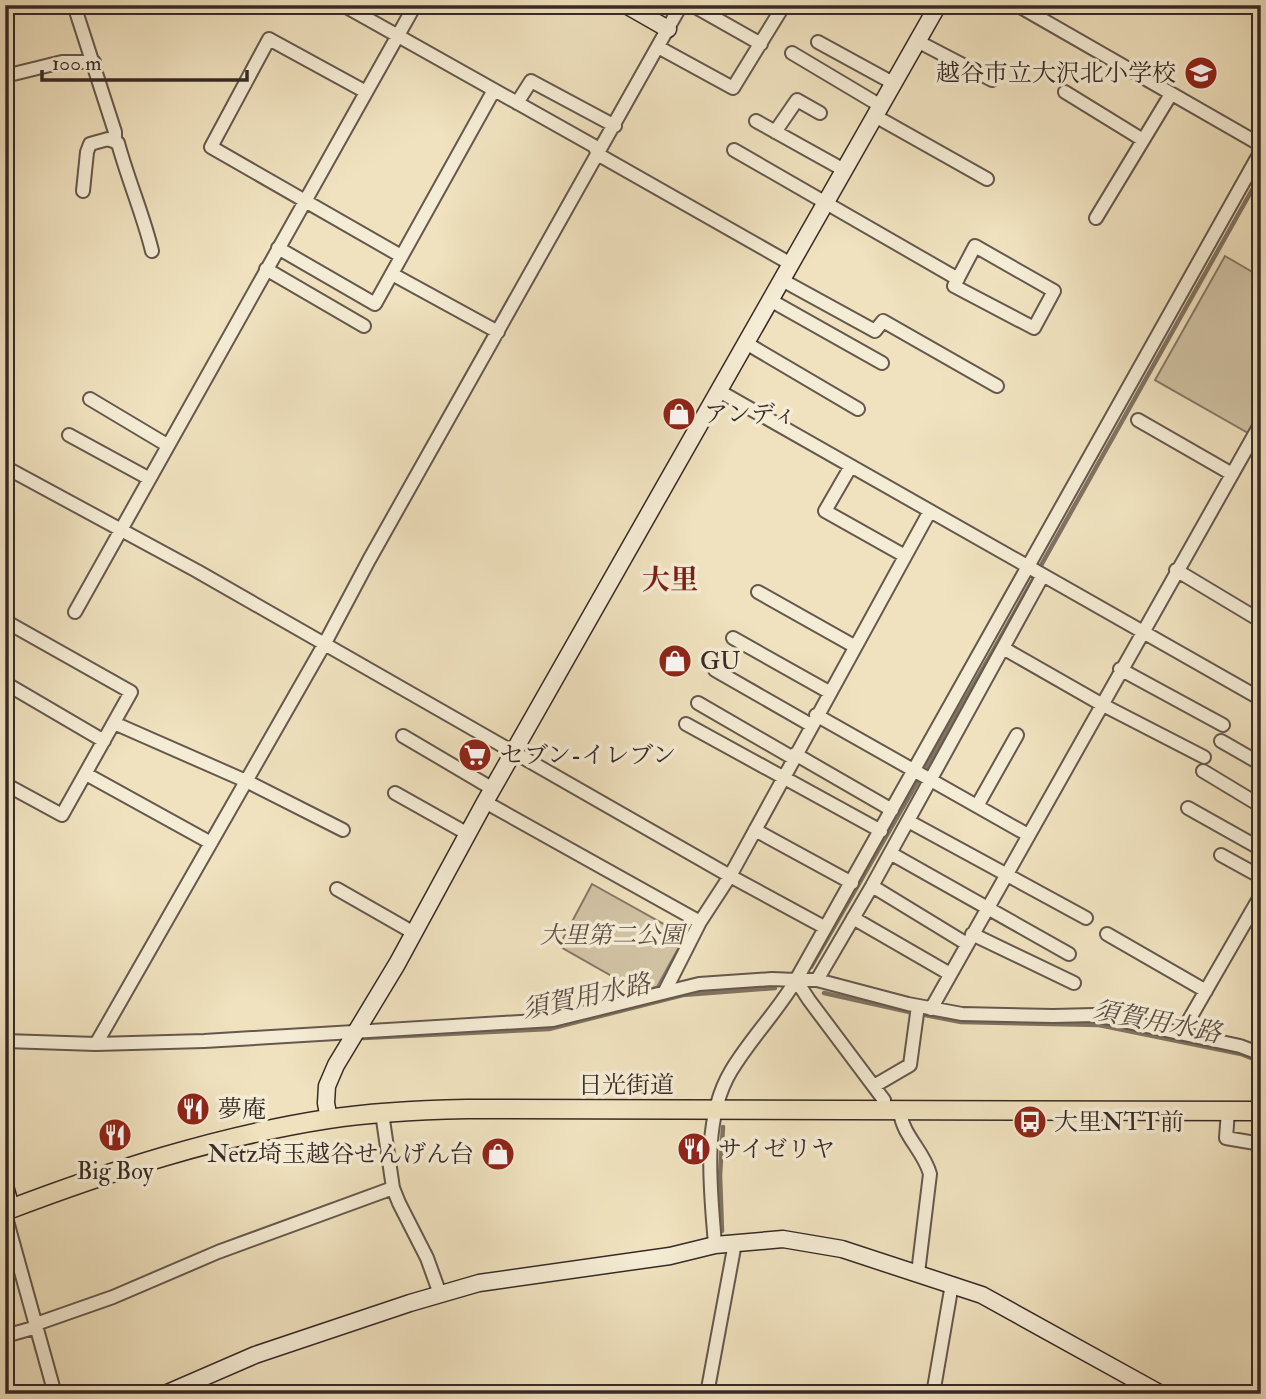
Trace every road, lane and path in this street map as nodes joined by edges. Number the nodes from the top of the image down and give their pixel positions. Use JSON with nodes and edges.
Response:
{"nodes":[{"id":1,"x":74,"y":5,"type":"edge"},
{"id":2,"x":343,"y":5,"type":"edge"},
{"id":3,"x":415,"y":5,"type":"edge"},
{"id":4,"x":626,"y":5,"type":"edge"},
{"id":5,"x":681,"y":5,"type":"edge"},
{"id":6,"x":692,"y":5,"type":"edge"},
{"id":7,"x":784,"y":5,"type":"edge"},
{"id":8,"x":1017,"y":5,"type":"edge"},
{"id":9,"x":934,"y":6,"type":"edge"},
{"id":10,"x":668,"y":29,"type":"junction"},
{"id":11,"x":398,"y":36,"type":"junction"},
{"id":12,"x":917,"y":41,"type":"junction"},
{"id":13,"x":818,"y":42,"type":"dead end"},
{"id":14,"x":761,"y":44,"type":"junction"},
{"id":15,"x":658,"y":47,"type":"junction"},
{"id":16,"x":792,"y":53,"type":"dead end"},
{"id":17,"x":93,"y":62,"type":"junction"},
{"id":18,"x":5,"y":76,"type":"edge"},
{"id":19,"x":992,"y":80,"type":"dead end"},
{"id":20,"x":893,"y":83,"type":"junction"},
{"id":21,"x":494,"y":90,"type":"junction"},
{"id":22,"x":366,"y":92,"type":"junction"},
{"id":23,"x":1065,"y":92,"type":"dead end"},
{"id":24,"x":1171,"y":94,"type":"junction"},
{"id":25,"x":517,"y":103,"type":"junction"},
{"id":26,"x":878,"y":111,"type":"junction"},
{"id":27,"x":820,"y":113,"type":"dead end"},
{"id":28,"x":756,"y":121,"type":"dead end"},
{"id":29,"x":615,"y":126,"type":"junction"},
{"id":30,"x":775,"y":132,"type":"junction"},
{"id":31,"x":1143,"y":140,"type":"junction"},
{"id":32,"x":115,"y":142,"type":"junction"},
{"id":33,"x":1261,"y":145,"type":"edge"},
{"id":34,"x":734,"y":150,"type":"dead end"},
{"id":35,"x":1261,"y":151,"type":"edge"},
{"id":36,"x":599,"y":155,"type":"junction"},
{"id":37,"x":844,"y":170,"type":"junction"},
{"id":38,"x":987,"y":179,"type":"dead end"},
{"id":39,"x":83,"y":191,"type":"dead end"},
{"id":40,"x":305,"y":201,"type":"junction"},
{"id":41,"x":826,"y":202,"type":"junction"},
{"id":42,"x":1096,"y":218,"type":"dead end"},
{"id":43,"x":278,"y":248,"type":"junction"},
{"id":44,"x":152,"y":251,"type":"dead end"},
{"id":45,"x":401,"y":256,"type":"junction"},
{"id":46,"x":791,"y":264,"type":"junction"},
{"id":47,"x":266,"y":269,"type":"junction"},
{"id":48,"x":391,"y":274,"type":"junction"},
{"id":49,"x":958,"y":279,"type":"junction"},
{"id":50,"x":782,"y":280,"type":"junction"},
{"id":51,"x":770,"y":300,"type":"junction"},
{"id":52,"x":364,"y":326,"type":"dead end"},
{"id":53,"x":498,"y":332,"type":"junction"},
{"id":54,"x":746,"y":343,"type":"junction"},
{"id":55,"x":882,"y":363,"type":"dead end"},
{"id":56,"x":997,"y":386,"type":"dead end"},
{"id":57,"x":719,"y":391,"type":"junction"},
{"id":58,"x":90,"y":399,"type":"dead end"},
{"id":59,"x":858,"y":409,"type":"dead end"},
{"id":60,"x":1138,"y":420,"type":"dead end"},
{"id":61,"x":1261,"y":423,"type":"edge"},
{"id":62,"x":69,"y":435,"type":"dead end"},
{"id":63,"x":167,"y":445,"type":"junction"},
{"id":64,"x":851,"y":466,"type":"junction"},
{"id":65,"x":5,"y":467,"type":"edge"},
{"id":66,"x":1232,"y":474,"type":"junction"},
{"id":67,"x":148,"y":478,"type":"junction"},
{"id":68,"x":930,"y":511,"type":"junction"},
{"id":69,"x":121,"y":527,"type":"junction"},
{"id":70,"x":905,"y":556,"type":"junction"},
{"id":71,"x":1029,"y":567,"type":"junction"},
{"id":72,"x":1176,"y":570,"type":"junction"},
{"id":73,"x":1043,"y":575,"type":"junction"},
{"id":74,"x":758,"y":592,"type":"dead end"},
{"id":75,"x":75,"y":612,"type":"dead end"},
{"id":76,"x":5,"y":621,"type":"edge"},
{"id":77,"x":1261,"y":621,"type":"edge"},
{"id":78,"x":1141,"y":632,"type":"junction"},
{"id":79,"x":733,"y":638,"type":"dead end"},
{"id":80,"x":325,"y":643,"type":"junction"},
{"id":81,"x":854,"y":646,"type":"junction"},
{"id":82,"x":1003,"y":648,"type":"junction"},
{"id":83,"x":1120,"y":669,"type":"junction"},
{"id":84,"x":715,"y":670,"type":"dead end"},
{"id":85,"x":5,"y":682,"type":"edge"},
{"id":86,"x":829,"y":692,"type":"junction"},
{"id":87,"x":1261,"y":699,"type":"edge"},
{"id":88,"x":698,"y":703,"type":"dead end"},
{"id":89,"x":1101,"y":704,"type":"junction"},
{"id":90,"x":814,"y":720,"type":"junction"},
{"id":91,"x":114,"y":723,"type":"junction"},
{"id":92,"x":686,"y":724,"type":"dead end"},
{"id":93,"x":1223,"y":724,"type":"dead end"},
{"id":94,"x":1017,"y":735,"type":"dead end"},
{"id":95,"x":403,"y":736,"type":"dead end"},
{"id":96,"x":104,"y":741,"type":"junction"},
{"id":97,"x":1222,"y":741,"type":"dead end"},
{"id":98,"x":514,"y":752,"type":"junction"},
{"id":99,"x":794,"y":756,"type":"junction"},
{"id":100,"x":1205,"y":757,"type":"dead end"},
{"id":101,"x":1261,"y":764,"type":"edge"},
{"id":102,"x":914,"y":771,"type":"junction"},
{"id":103,"x":1203,"y":771,"type":"dead end"},
{"id":104,"x":86,"y":774,"type":"junction"},
{"id":105,"x":783,"y":777,"type":"junction"},
{"id":106,"x":930,"y":780,"type":"junction"},
{"id":107,"x":246,"y":781,"type":"junction"},
{"id":108,"x":5,"y":784,"type":"edge"},
{"id":109,"x":395,"y":793,"type":"dead end"},
{"id":110,"x":489,"y":796,"type":"junction"},
{"id":111,"x":977,"y":806,"type":"junction"},
{"id":112,"x":1261,"y":806,"type":"edge"},
{"id":113,"x":1188,"y":808,"type":"dead end"},
{"id":114,"x":892,"y":810,"type":"junction"},
{"id":115,"x":908,"y":821,"type":"junction"},
{"id":116,"x":343,"y":830,"type":"dead end"},
{"id":117,"x":755,"y":830,"type":"junction"},
{"id":118,"x":881,"y":831,"type":"junction"},
{"id":119,"x":468,"y":834,"type":"junction"},
{"id":120,"x":1028,"y":835,"type":"junction"},
{"id":121,"x":211,"y":843,"type":"junction"},
{"id":122,"x":1261,"y":849,"type":"edge"},
{"id":123,"x":890,"y":853,"type":"junction"},
{"id":124,"x":1221,"y":855,"type":"dead end"},
{"id":125,"x":730,"y":876,"type":"junction"},
{"id":126,"x":1005,"y":876,"type":"junction"},
{"id":127,"x":1261,"y":877,"type":"edge"},
{"id":128,"x":852,"y":883,"type":"junction"},
{"id":129,"x":872,"y":886,"type":"junction"},
{"id":130,"x":337,"y":888,"type":"dead end"},
{"id":131,"x":1261,"y":895,"type":"edge"},
{"id":132,"x":987,"y":909,"type":"junction"},
{"id":133,"x":853,"y":918,"type":"junction"},
{"id":134,"x":1086,"y":918,"type":"dead end"},
{"id":135,"x":700,"y":922,"type":"junction"},
{"id":136,"x":824,"y":927,"type":"junction"},
{"id":137,"x":414,"y":933,"type":"junction"},
{"id":138,"x":1107,"y":934,"type":"dead end"},
{"id":139,"x":970,"y":939,"type":"junction"},
{"id":140,"x":1069,"y":954,"type":"dead end"},
{"id":141,"x":950,"y":974,"type":"junction"},
{"id":142,"x":796,"y":980,"type":"junction"},
{"id":143,"x":817,"y":980,"type":"junction"},
{"id":144,"x":1074,"y":984,"type":"dead end"},
{"id":145,"x":665,"y":991,"type":"junction"},
{"id":146,"x":1206,"y":991,"type":"junction"},
{"id":147,"x":925,"y":1007,"type":"junction"},
{"id":148,"x":356,"y":1031,"type":"junction"},
{"id":149,"x":1182,"y":1032,"type":"junction"},
{"id":150,"x":5,"y":1041,"type":"edge"},
{"id":151,"x":96,"y":1044,"type":"junction"},
{"id":152,"x":1261,"y":1054,"type":"edge"},
{"id":153,"x":874,"y":1086,"type":"junction"},
{"id":154,"x":716,"y":1110,"type":"junction"},
{"id":155,"x":892,"y":1111,"type":"junction"},
{"id":156,"x":1228,"y":1111,"type":"junction"},
{"id":157,"x":1261,"y":1111,"type":"edge"},
{"id":158,"x":382,"y":1113,"type":"junction"},
{"id":159,"x":329,"y":1119,"type":"junction"},
{"id":160,"x":1261,"y":1144,"type":"edge"},
{"id":161,"x":5,"y":1186,"type":"edge"},
{"id":162,"x":393,"y":1188,"type":"junction"},
{"id":163,"x":7,"y":1211,"type":"edge"},
{"id":164,"x":734,"y":1242,"type":"junction"},
{"id":165,"x":716,"y":1245,"type":"junction"},
{"id":166,"x":918,"y":1273,"type":"junction"},
{"id":167,"x":952,"y":1284,"type":"junction"},
{"id":168,"x":440,"y":1294,"type":"junction"},
{"id":169,"x":36,"y":1325,"type":"junction"},
{"id":170,"x":5,"y":1336,"type":"edge"},
{"id":171,"x":708,"y":1392,"type":"edge"},
{"id":172,"x":55,"y":1394,"type":"edge"},
{"id":173,"x":165,"y":1394,"type":"edge"},
{"id":174,"x":725,"y":1394,"type":"edge"},
{"id":175,"x":933,"y":1394,"type":"edge"},
{"id":176,"x":1161,"y":1394,"type":"edge"}],
"edges":[{"from":1,"to":17,"type":"street"},
{"from":2,"to":11,"type":"street"},
{"from":3,"to":11,"type":"street"},
{"from":4,"to":10,"type":"street"},
{"from":5,"to":10,"type":"street"},
{"from":6,"to":14,"type":"street"},
{"from":7,"to":14,"type":"street"},
{"from":8,"to":24,"type":"street"},
{"from":9,"to":12,"type":"street"},
{"from":10,"to":15,"type":"street"},
{"from":11,"to":21,"type":"street"},
{"from":11,"to":22,"type":"street"},
{"from":12,"to":19,"type":"street"},
{"from":12,"to":20,"type":"street"},
{"from":13,"to":20,"type":"street"},
{"from":14,"to":15,"type":"street"},
{"from":15,"to":29,"type":"street"},
{"from":16,"to":26,"type":"street"},
{"from":17,"to":18,"type":"street"},
{"from":17,"to":32,"type":"street"},
{"from":20,"to":26,"type":"street"},
{"from":21,"to":25,"type":"street"},
{"from":21,"to":45,"type":"street"},
{"from":22,"to":40,"type":"street"},
{"from":22,"to":40,"type":"street"},
{"from":23,"to":31,"type":"street"},
{"from":24,"to":31,"type":"street"},
{"from":24,"to":33,"type":"street"},
{"from":25,"to":29,"type":"street"},
{"from":25,"to":36,"type":"street"},
{"from":26,"to":37,"type":"street"},
{"from":26,"to":38,"type":"street"},
{"from":27,"to":30,"type":"street"},
{"from":28,"to":30,"type":"street"},
{"from":29,"to":36,"type":"street"},
{"from":30,"to":37,"type":"street"},
{"from":31,"to":42,"type":"street"},
{"from":32,"to":39,"type":"street"},
{"from":32,"to":44,"type":"street"},
{"from":34,"to":41,"type":"street"},
{"from":35,"to":71,"type":"street"},
{"from":36,"to":46,"type":"street"},
{"from":36,"to":53,"type":"street"},
{"from":37,"to":41,"type":"street"},
{"from":40,"to":43,"type":"street"},
{"from":40,"to":45,"type":"street"},
{"from":41,"to":46,"type":"street"},
{"from":41,"to":49,"type":"street"},
{"from":43,"to":47,"type":"street"},
{"from":43,"to":48,"type":"street"},
{"from":45,"to":48,"type":"street"},
{"from":46,"to":50,"type":"street"},
{"from":47,"to":52,"type":"street"},
{"from":47,"to":63,"type":"street"},
{"from":48,"to":53,"type":"street"},
{"from":49,"to":49,"type":"street"},
{"from":50,"to":51,"type":"street"},
{"from":50,"to":56,"type":"street"},
{"from":51,"to":54,"type":"street"},
{"from":51,"to":55,"type":"street"},
{"from":53,"to":80,"type":"street"},
{"from":54,"to":57,"type":"street"},
{"from":54,"to":59,"type":"street"},
{"from":57,"to":64,"type":"street"},
{"from":57,"to":98,"type":"street"},
{"from":58,"to":63,"type":"street"},
{"from":60,"to":66,"type":"street"},
{"from":61,"to":66,"type":"street"},
{"from":62,"to":67,"type":"street"},
{"from":63,"to":67,"type":"street"},
{"from":64,"to":68,"type":"street"},
{"from":64,"to":70,"type":"street"},
{"from":65,"to":69,"type":"street"},
{"from":66,"to":72,"type":"street"},
{"from":67,"to":69,"type":"street"},
{"from":68,"to":70,"type":"street"},
{"from":68,"to":71,"type":"street"},
{"from":69,"to":75,"type":"street"},
{"from":69,"to":80,"type":"street"},
{"from":70,"to":81,"type":"street"},
{"from":71,"to":73,"type":"street"},
{"from":71,"to":102,"type":"street"},
{"from":72,"to":77,"type":"street"},
{"from":72,"to":78,"type":"street"},
{"from":73,"to":78,"type":"street"},
{"from":73,"to":82,"type":"street"},
{"from":74,"to":81,"type":"street"},
{"from":76,"to":91,"type":"street"},
{"from":78,"to":83,"type":"street"},
{"from":78,"to":87,"type":"street"},
{"from":79,"to":86,"type":"street"},
{"from":80,"to":98,"type":"street"},
{"from":80,"to":107,"type":"street"},
{"from":81,"to":86,"type":"street"},
{"from":82,"to":89,"type":"street"},
{"from":82,"to":106,"type":"street"},
{"from":83,"to":89,"type":"street"},
{"from":83,"to":93,"type":"street"},
{"from":84,"to":90,"type":"street"},
{"from":85,"to":96,"type":"street"},
{"from":86,"to":90,"type":"street"},
{"from":88,"to":99,"type":"street"},
{"from":89,"to":100,"type":"street"},
{"from":89,"to":120,"type":"street"},
{"from":90,"to":99,"type":"street"},
{"from":90,"to":102,"type":"street"},
{"from":91,"to":96,"type":"street"},
{"from":91,"to":107,"type":"street"},
{"from":92,"to":105,"type":"street"},
{"from":94,"to":111,"type":"street"},
{"from":95,"to":110,"type":"street"},
{"from":96,"to":104,"type":"street"},
{"from":97,"to":101,"type":"street"},
{"from":98,"to":110,"type":"street"},
{"from":98,"to":125,"type":"street"},
{"from":99,"to":105,"type":"street"},
{"from":99,"to":114,"type":"street"},
{"from":102,"to":106,"type":"street"},
{"from":102,"to":114,"type":"street"},
{"from":103,"to":112,"type":"street"},
{"from":104,"to":108,"type":"street"},
{"from":104,"to":121,"type":"street"},
{"from":105,"to":117,"type":"street"},
{"from":105,"to":118,"type":"street"},
{"from":106,"to":111,"type":"street"},
{"from":106,"to":115,"type":"street"},
{"from":107,"to":116,"type":"street"},
{"from":107,"to":121,"type":"street"},
{"from":109,"to":119,"type":"street"},
{"from":110,"to":119,"type":"street"},
{"from":110,"to":135,"type":"street"},
{"from":111,"to":120,"type":"street"},
{"from":113,"to":122,"type":"street"},
{"from":114,"to":118,"type":"street"},
{"from":115,"to":123,"type":"street"},
{"from":115,"to":126,"type":"street"},
{"from":117,"to":125,"type":"street"},
{"from":117,"to":128,"type":"street"},
{"from":118,"to":128,"type":"street"},
{"from":119,"to":137,"type":"street"},
{"from":120,"to":126,"type":"street"},
{"from":121,"to":151,"type":"street"},
{"from":123,"to":129,"type":"street"},
{"from":123,"to":132,"type":"street"},
{"from":124,"to":127,"type":"street"},
{"from":125,"to":135,"type":"street"},
{"from":125,"to":136,"type":"street"},
{"from":126,"to":132,"type":"street"},
{"from":126,"to":134,"type":"street"},
{"from":128,"to":136,"type":"street"},
{"from":129,"to":133,"type":"street"},
{"from":129,"to":139,"type":"street"},
{"from":130,"to":137,"type":"street"},
{"from":131,"to":146,"type":"street"},
{"from":132,"to":139,"type":"street"},
{"from":132,"to":140,"type":"street"},
{"from":133,"to":141,"type":"street"},
{"from":133,"to":143,"type":"street"},
{"from":135,"to":145,"type":"street"},
{"from":136,"to":142,"type":"street"},
{"from":137,"to":148,"type":"street"},
{"from":138,"to":146,"type":"street"},
{"from":139,"to":141,"type":"street"},
{"from":139,"to":144,"type":"street"},
{"from":141,"to":147,"type":"street"},
{"from":142,"to":143,"type":"street"},
{"from":142,"to":145,"type":"street"},
{"from":142,"to":153,"type":"street"},
{"from":142,"to":154,"type":"street"},
{"from":143,"to":147,"type":"street"},
{"from":145,"to":148,"type":"street"},
{"from":146,"to":149,"type":"street"},
{"from":147,"to":149,"type":"street"},
{"from":147,"to":153,"type":"street"},
{"from":148,"to":151,"type":"street"},
{"from":148,"to":159,"type":"street"},
{"from":149,"to":152,"type":"street"},
{"from":150,"to":151,"type":"street"},
{"from":153,"to":155,"type":"street"},
{"from":154,"to":155,"type":"main road","name":"日光街道"},
{"from":154,"to":158,"type":"main road","name":"日光街道"},
{"from":154,"to":165,"type":"street"},
{"from":155,"to":156,"type":"main road","name":"日光街道"},
{"from":155,"to":166,"type":"street"},
{"from":156,"to":157,"type":"main road","name":"日光街道"},
{"from":156,"to":160,"type":"street"},
{"from":158,"to":159,"type":"main road","name":"日光街道"},
{"from":158,"to":162,"type":"street"},
{"from":159,"to":163,"type":"main road","name":"日光街道"},
{"from":161,"to":163,"type":"street"},
{"from":162,"to":168,"type":"street"},
{"from":162,"to":169,"type":"street"},
{"from":163,"to":169,"type":"street"},
{"from":164,"to":165,"type":"street"},
{"from":164,"to":166,"type":"street"},
{"from":164,"to":171,"type":"street"},
{"from":165,"to":168,"type":"street"},
{"from":166,"to":167,"type":"street"},
{"from":167,"to":175,"type":"street"},
{"from":167,"to":176,"type":"street"},
{"from":168,"to":173,"type":"street"},
{"from":169,"to":170,"type":"street"},
{"from":169,"to":172,"type":"street"},
{"from":171,"to":174,"type":"street"}]}
